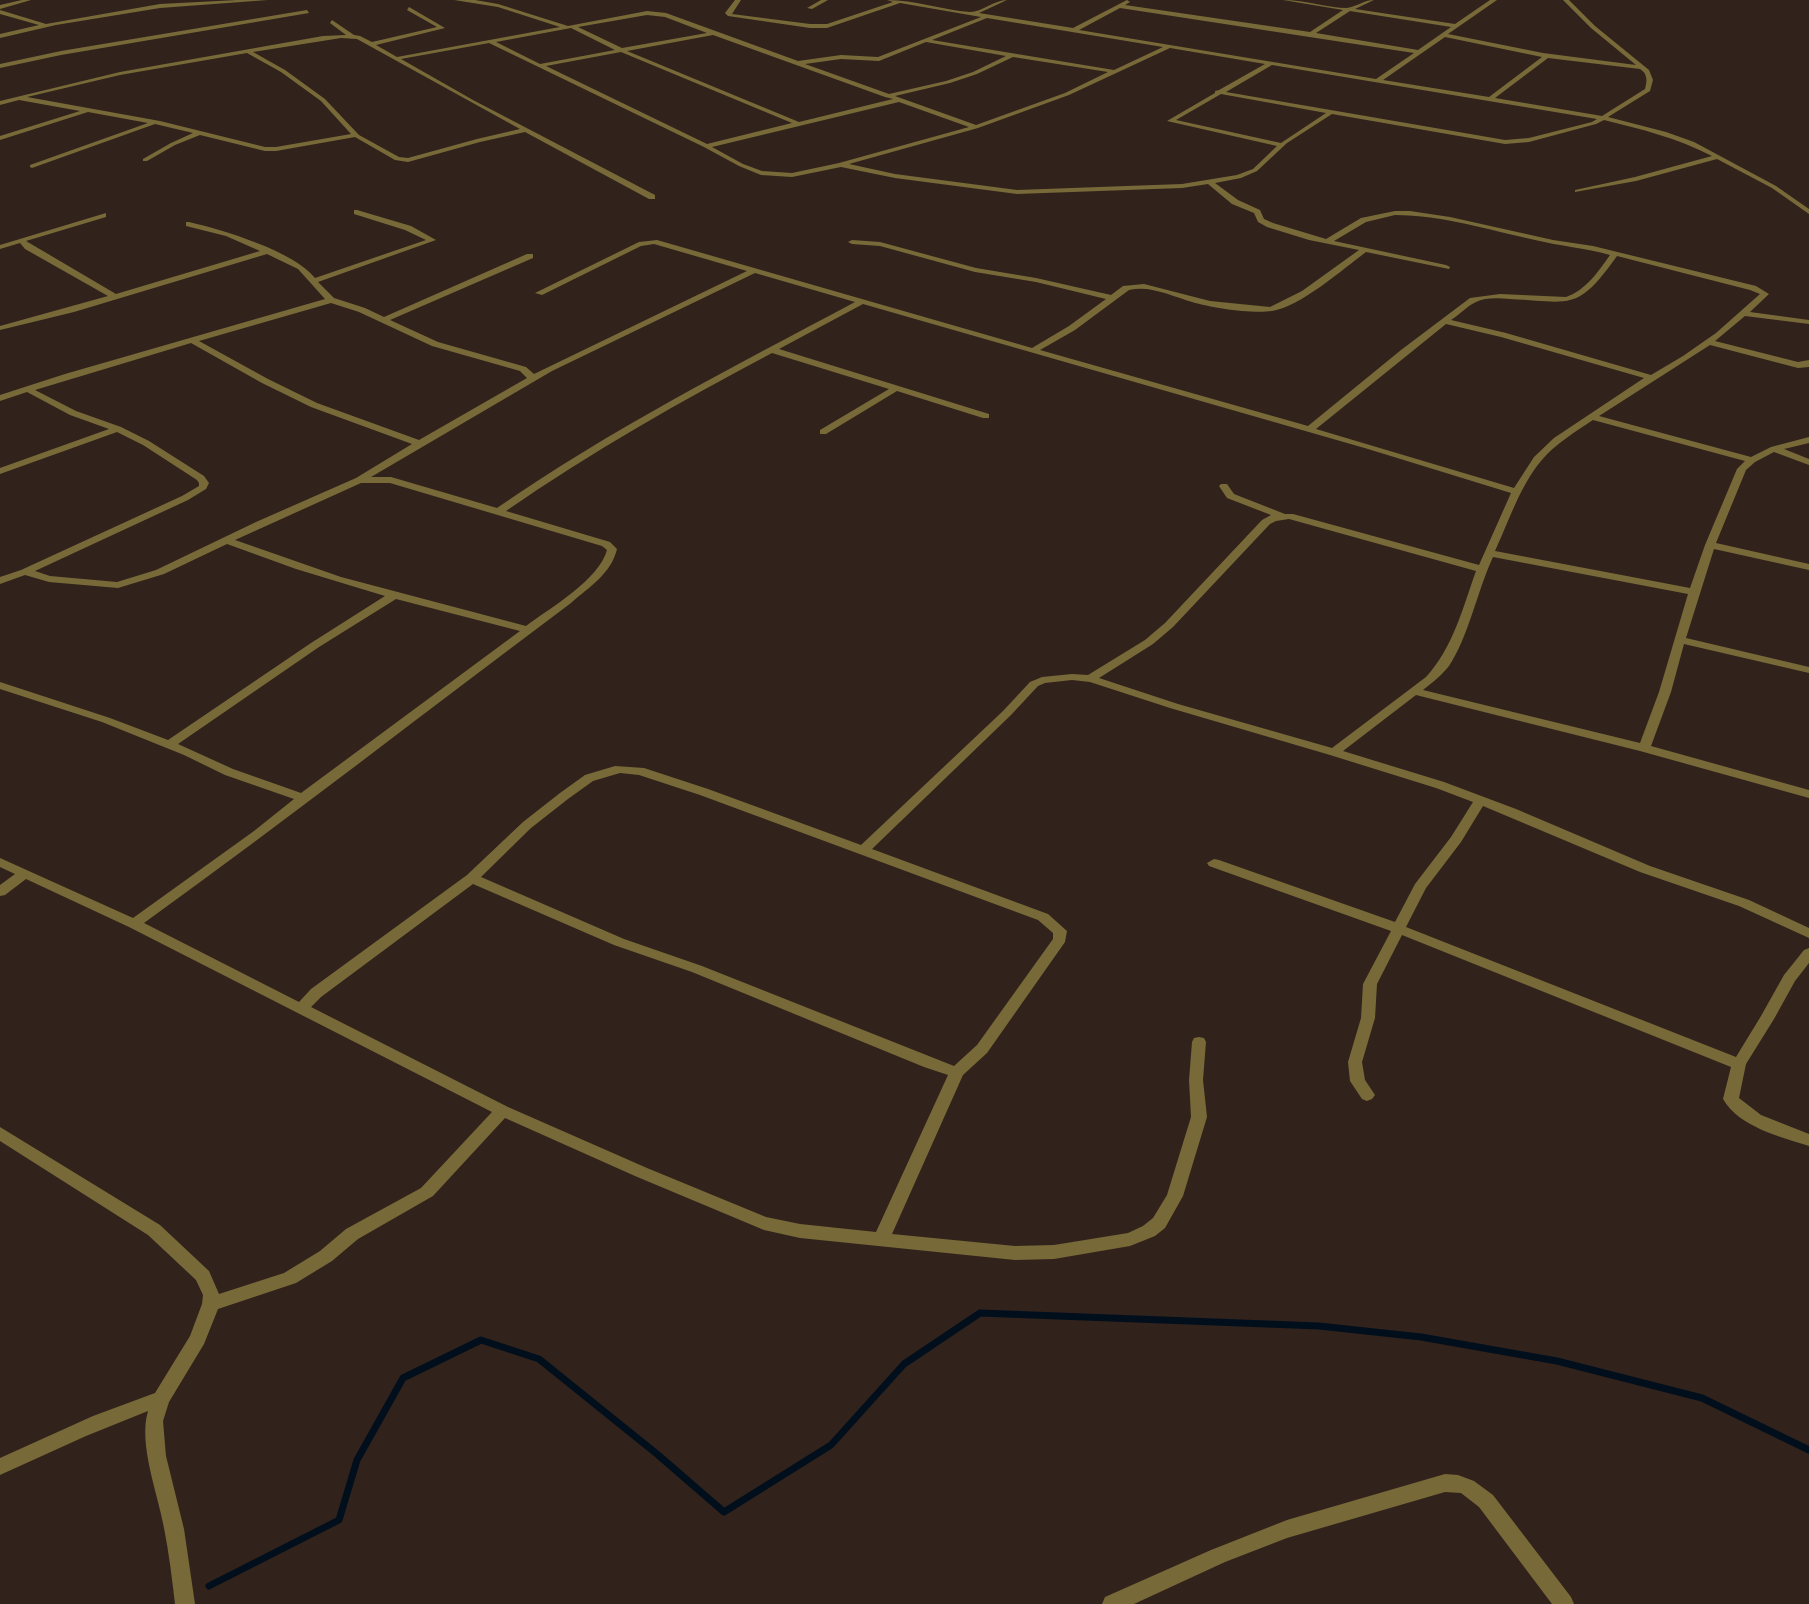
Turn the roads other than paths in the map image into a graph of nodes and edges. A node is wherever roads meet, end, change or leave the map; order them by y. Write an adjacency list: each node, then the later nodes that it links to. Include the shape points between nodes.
1 (28, 0): 18 (street)
2 (190, 0): 16 (street)
3 (264, 0): 16 (street)
4 (457, 0): 30 (street, via 504,7)
5 (738, 0): 15 (street, via 728,13 730,15 819,26 843,22)
6 (825, 0): 20 (street)
7 (890, 0): 15 (street)
8 (942, 0): 19 (street)
9 (1004, 0): 25 (street)
10 (1132, 0): 17 (street)
11 (1286, 0): 22 (street)
12 (1371, 0): 22 (street)
13 (1494, 0): 29 (street)
14 (1566, 0): 51 (street)
15 (899, 2): 19 (street)
16 (176, 4): 28 (street)
17 (1120, 6): 31 (street); 33 (street)
18 (0, 7)
19 (928, 7): 25 (street)
20 (810, 8)
21 (410, 9): 39 (street, via 442,28)
22 (1346, 10): 29 (street); 33 (street)
23 (0, 12): 28 (street)
24 (307, 12): 50 (street)
25 (974, 13): 26 (street)
26 (988, 16): 31 (street); 37 (street)
27 (332, 22): 36 (street)
28 (46, 26): 35 (street)
29 (1456, 26): 34 (street)
30 (570, 27): 32 (street, via 633,14 656,14); 38 (street); 42 (street)
31 (1072, 31): 40 (street)
32 (713, 33): 42 (street); 48 (street)
33 (1311, 34): 43 (street)
34 (1445, 35): 43 (street); 45 (street)
35 (0, 36)
36 (352, 36): 39 (street); 41 (street)
37 (928, 41): 44 (street); 48 (street, via 879,59 841,58)
38 (491, 42): 46 (street); 49 (street)
39 (372, 44): 46 (street)
40 (1169, 46): 47 (street); 52 (street)
41 (248, 51): 57 (street, via 120,74); 69 (street, via 323,100)
42 (623, 51): 49 (street); 65 (street)
43 (1420, 52): 53 (street)
44 (1012, 55): 52 (street); 56 (street, via 948,82)
45 (1548, 55): 51 (street); 58 (street)
46 (398, 58): 67 (street)
47 (1271, 63): 53 (street); 54 (street)
48 (797, 64): 56 (street)
49 (542, 65): 72 (street)
50 (0, 66)
51 (1642, 67): 63 (street, via 1648,71 1648,90)
52 (1116, 72): 66 (street, via 1067,94)
53 (1378, 80): 58 (street)
54 (1217, 92): 62 (street); 71 (street, via 1170,121)
55 (0, 95): 57 (street)
56 (887, 96): 59 (street)
57 (17, 98): 60 (street); 61 (street)
58 (1491, 98): 63 (street)
59 (898, 100): 65 (street); 66 (street)
60 (0, 103)
61 (91, 110): 64 (street); 70 (street)
62 (1331, 112): 63 (street, via 1511,142); 71 (street)
63 (1604, 118): 73 (street, via 1682,138)
64 (155, 122): 68 (street); 76 (street)
65 (799, 124): 72 (street)
66 (976, 127): 75 (street)
67 (526, 130): 69 (street, via 402,160); 79 (street)
68 (200, 133): 69 (street, via 270,149); 74 (street)
69 (356, 134)
70 (0, 138)
71 (1282, 144): 77 (street, via 1254,170)
72 (706, 146): 75 (street, via 741,165 770,174 792,175)
73 (1717, 157): 78 (street); 81 (street, via 1774,187)
74 (145, 160)
75 (840, 165): 77 (street, via 895,176 1017,192)
76 (32, 166)
77 (1211, 183): 85 (street, via 1235,202 1258,212 1264,223)
78 (1577, 191)
79 (652, 197)
80 (357, 212): 94 (street, via 401,225 432,240)
81 (1809, 212)
82 (103, 215): 84 (street)
83 (188, 224): 89 (street, via 229,234)
84 (22, 241): 87 (street); 96 (street)
85 (1328, 241): 88 (street); 90 (street, via 1364,220 1410,213)
86 (852, 242): 97 (street, via 880,244 976,270)
87 (0, 247)
88 (1364, 250): 92 (street); 97 (street, via 1277,308 1201,302 1139,286 1126,288)
89 (266, 252): 94 (street, via 301,267); 96 (street)
90 (1615, 254): 100 (street, via 1765,292); 102 (street, via 1587,288 1575,296 1554,299 1505,294 1482,297)
91 (530, 256): 101 (street)
92 (1446, 268)
93 (754, 271): 95 (street, via 648,242); 99 (street); 112 (street)
94 (315, 281): 98 (street)
95 (540, 293)
96 (115, 297): 105 (street)
97 (1112, 298): 109 (street, via 1072,328)
98 (331, 300): 101 (street); 106 (street)
99 (863, 301): 108 (street); 109 (street)
100 (1742, 313): 103 (street); 107 (street)
101 (384, 320): 111 (street, via 435,344)
102 (1444, 321): 114 (street); 121 (street)
103 (1809, 322): 104 (street)
104 (1809, 327)
105 (0, 328)
106 (191, 340): 116 (street); 124 (street, via 314,405)
107 (1708, 342): 110 (street, via 1798,365); 114 (street)
108 (772, 350): 115 (street); 134 (street, via 590,449)
109 (1034, 350): 121 (street)
110 (1809, 363)
111 (522, 369): 112 (street); 113 (street)
112 (549, 369): 113 (street)
113 (533, 378): 124 (street)
114 (1652, 378): 119 (street)
115 (896, 388): 118 (street); 122 (street)
116 (26, 390): 117 (street); 120 (street)
117 (0, 398)
118 (986, 416)
119 (1592, 417): 126 (street); 133 (street, via 1541,455)
120 (118, 430): 129 (street); 141 (street, via 146,443 201,478 203,487)
121 (1309, 430): 133 (street)
122 (823, 432)
123 (1809, 440): 125 (street)
124 (420, 444): 128 (street)
125 (1774, 449): 126 (street); 127 (street)
126 (1752, 460): 137 (street, via 1742,470)
127 (1809, 462)
128 (378, 468): 130 (street); 131 (street)
129 (0, 470)
130 (358, 480): 131 (street); 136 (street)
131 (391, 480): 134 (street)
132 (1224, 486): 135 (street, via 1230,496)
133 (1516, 492): 138 (street)
134 (498, 512): 145 (street, via 606,544 612,549 606,566)
135 (1282, 516): 140 (street, via 1311,521); 148 (street, via 1266,522 1169,625 1149,642)
136 (226, 540): 141 (street, via 160,572 118,585 50,579); 144 (street, via 270,558)
137 (1710, 546): 139 (street); 143 (street)
138 (1490, 552): 140 (street); 143 (street)
139 (1809, 567)
140 (1482, 569): 150 (street, via 1444,664)
141 (25, 572): 142 (street)
142 (0, 581)
143 (1694, 592): 146 (street)
144 (394, 595): 145 (street); 151 (street)
145 (528, 630): 155 (street)
146 (1682, 640): 147 (street); 152 (street)
147 (1809, 670)
148 (1091, 679): 153 (street); 157 (street, via 1053,678 1034,684)
149 (0, 685): 151 (street)
150 (1414, 691): 152 (street); 153 (street)
151 (169, 745): 155 (street, via 230,772)
152 (1644, 748): 154 (street)
153 (1334, 752): 156 (street)
154 (1809, 794)
155 (303, 798): 163 (street)
156 (1480, 800): 164 (street, via 1420,887); 165 (street, via 1645,868 1744,903)
157 (864, 850): 161 (street, via 704,792 640,771 619,769 589,778 564,796); 170 (street, via 1043,917 1060,931 1060,939 999,1026)
158 (0, 862): 160 (street)
159 (1214, 863): 164 (street)
160 (24, 874): 162 (street); 163 (street)
161 (472, 878): 167 (street, via 316,993); 170 (street, via 620,942 697,969)
162 (0, 892)
163 (134, 924): 167 (street)
164 (1397, 928): 169 (street); 171 (street, via 1370,984 1368,1018 1355,1062 1358,1081)
165 (1809, 933)
166 (1809, 953): 169 (street, via 1789,978)
167 (302, 1009): 172 (street)
168 (1199, 1042): 175 (street, via 1196,1080 1199,1117 1174,1196 1159,1223 1149,1231 1130,1239 1054,1252 1015,1252)
169 (1739, 1064): 174 (street, via 1731,1099 1737,1108)
170 (957, 1072): 175 (street)
171 (1367, 1095)
172 (503, 1111): 175 (street, via 764,1223); 176 (street, via 427,1192 413,1202 352,1234 326,1256 290,1278)
173 (0, 1133): 176 (street, via 154,1230 203,1276)
174 (1809, 1140)
175 (882, 1238)
176 (211, 1304): 177 (street, via 198,1339)
177 (161, 1399): 178 (street, via 90,1425); 179 (street, via 154,1421 157,1456 174,1529)
178 (0, 1467)
179 (185, 1604)
180 (1112, 1604): 181 (street, via 1287,1529 1445,1483 1459,1483 1486,1500)
181 (1564, 1604)

